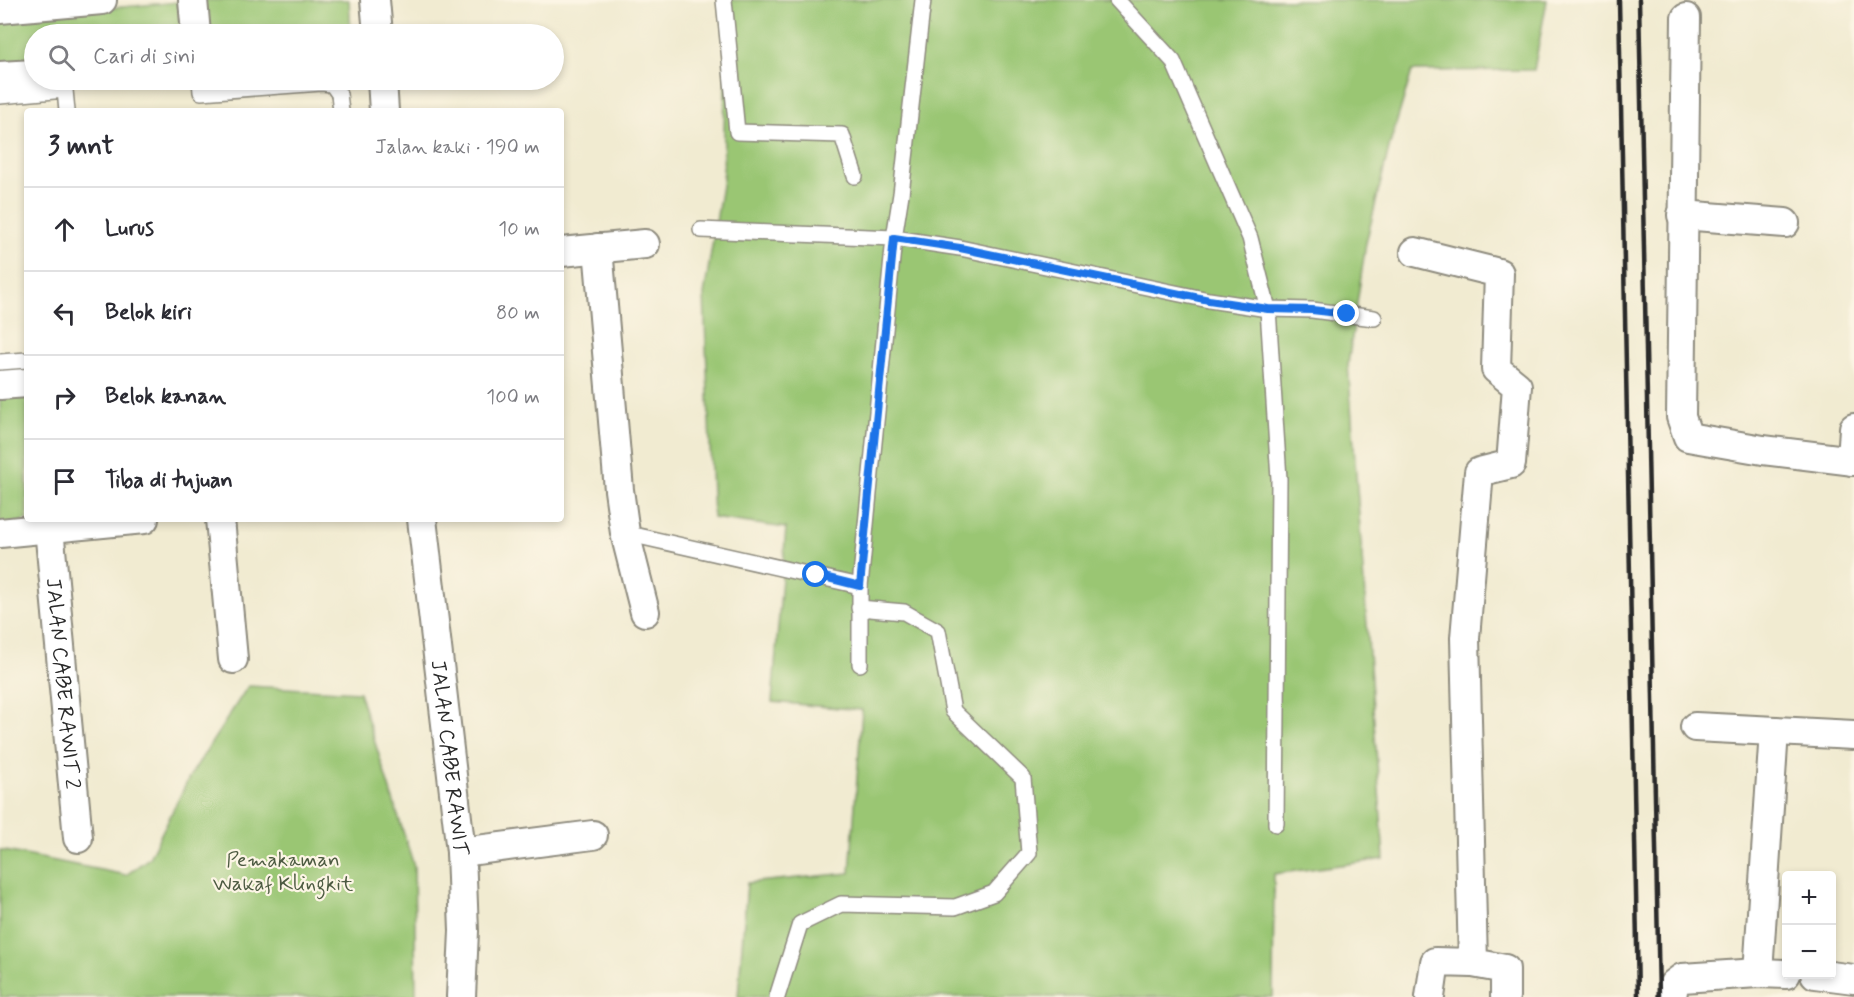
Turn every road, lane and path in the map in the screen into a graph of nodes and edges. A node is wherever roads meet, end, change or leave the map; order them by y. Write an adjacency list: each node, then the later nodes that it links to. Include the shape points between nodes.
1 (102, 0): 7 (street)
2 (193, 0): 9 (street)
3 (375, 0): 10 (street)
4 (724, 0): 23 (lane, via 737,132 842,135)
5 (923, 0): 27 (lane)
6 (1117, 0): 32 (lane, via 1173,61 1250,238)
7 (0, 9)
8 (1686, 18): 24 (street)
9 (195, 24)
10 (377, 24)
11 (24, 75): 12 (street)
12 (0, 76)
13 (65, 90): 20 (lane)
14 (65, 90): 19 (lane)
15 (201, 90): 16 (lane)
16 (228, 90)
17 (336, 90): 21 (lane)
18 (383, 90): 22 (street)
19 (0, 96)
20 (67, 108)
21 (341, 108)
22 (384, 108)
23 (855, 176)
24 (1682, 215): 25 (street); 39 (street, via 1681,417 1688,437)
25 (1785, 223)
26 (701, 230): 27 (lane)
27 (894, 238): 32 (lane); 46 (lane)
28 (645, 244): 29 (street)
29 (598, 249): 30 (street); 45 (street)
30 (564, 252)
31 (1415, 252): 58 (street, via 1499,273 1496,369 1517,386 1511,464 1479,472 1472,539 1465,638)
32 (1268, 309): 33 (lane); 54 (lane, via 1279,479)
33 (1374, 318)
34 (24, 360): 35 (lane)
35 (0, 362)
36 (24, 383): 37 (street)
37 (0, 385)
38 (1854, 428): 39 (street)
39 (1853, 461)
40 (112, 522): 43 (street)
41 (220, 522): 49 (street)
42 (422, 522): 57 (street, JALAN CABE RAWIT)
43 (49, 528): 44 (street); 56 (street, JALAN CABE RAWIT 2)
44 (0, 533)
45 (625, 533): 46 (lane); 48 (street)
46 (860, 586): 47 (lane)
47 (859, 608): 50 (lane); 64 (lane, via 904,612 938,631 953,711 1023,778 1029,853 994,893 955,907 841,904 800,924)
48 (645, 612)
49 (233, 659)
50 (860, 664)
51 (1695, 727): 52 (street)
52 (1774, 731): 53 (street); 59 (street)
53 (1854, 735)
54 (1276, 824)
55 (592, 835): 57 (street)
56 (78, 838)
57 (461, 852): 63 (street, JALAN CABE RAWIT)
58 (1473, 963): 65 (street, via 1435,962); 66 (street, via 1505,969)
59 (1758, 973): 60 (street); 67 (street, via 1682,978 1674,984)
60 (1782, 974)
61 (1836, 977): 62 (street)
62 (1854, 979)
63 (461, 997)
64 (777, 997)
65 (1430, 997)
66 (1505, 997)
67 (1672, 997)

